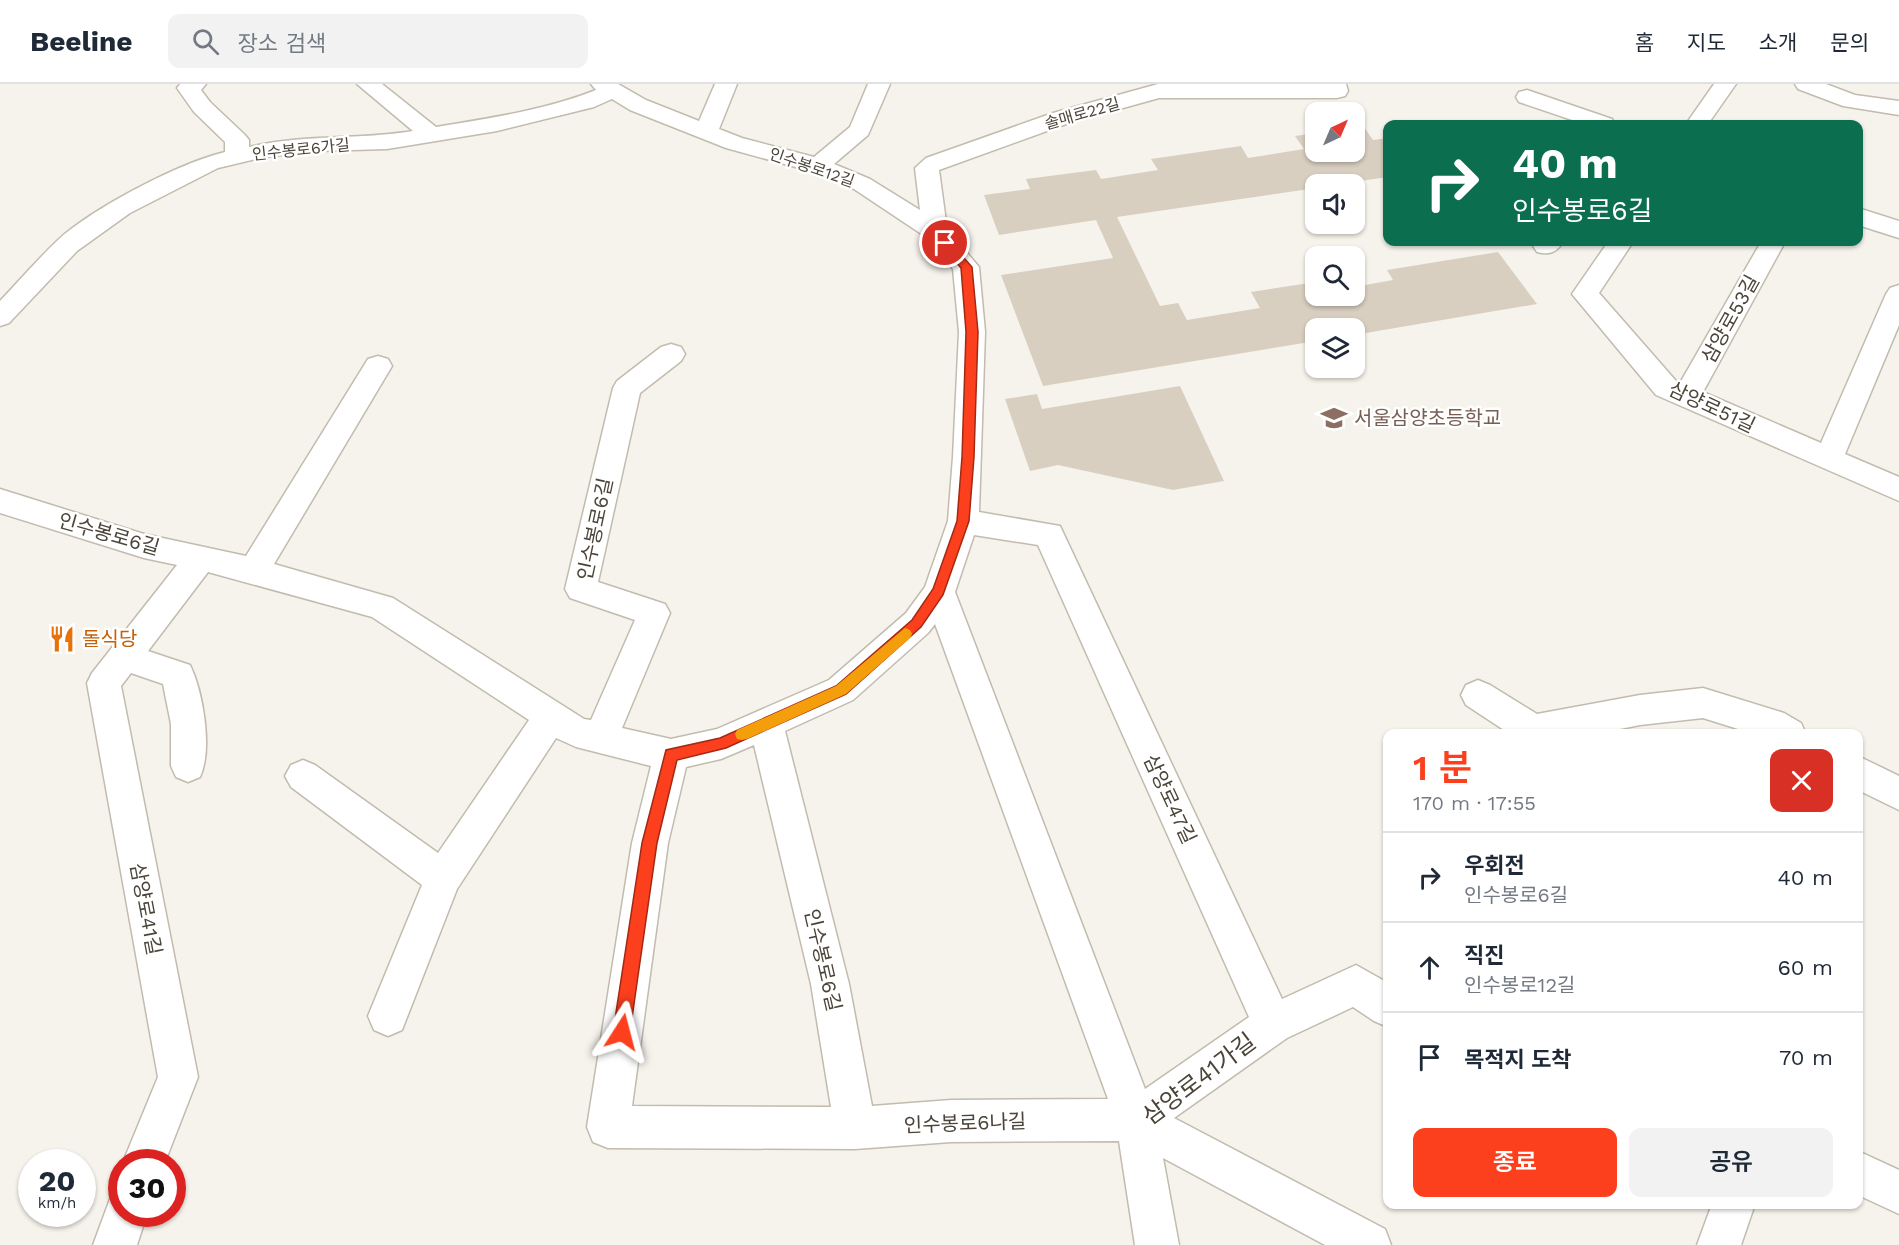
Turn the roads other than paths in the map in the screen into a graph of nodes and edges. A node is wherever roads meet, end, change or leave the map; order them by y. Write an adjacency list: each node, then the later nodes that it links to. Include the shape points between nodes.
1 (195, 84): 16 (street, via 188,88 237,140)
2 (368, 84): 15 (street)
3 (726, 84): 14 (street)
4 (879, 84): 17 (street, via 861,130)
5 (1335, 84): 20 (street, 솔매로22길, via 1336,91 1158,91 1061,118 934,163 927,168)
6 (1725, 84): 13 (street)
7 (1806, 84): 10 (street)
8 (608, 88): 14 (street, 인수봉로12길, via 638,105); 15 (street, 인수봉로6가길, via 586,102 497,124)
9 (1527, 97): 12 (street)
10 (1853, 101): 11 (street)
11 (1896, 110)
12 (1593, 120)
13 (1700, 120)
14 (706, 132): 17 (street, 인수봉로12길)
15 (432, 134): 16 (street, 인수봉로6가길)
16 (237, 156): 24 (street, 인수봉로6가길, via 210,163 121,208 68,245)
17 (818, 166): 20 (street, 인수봉로12길, via 862,184)
18 (1863, 218): 19 (street)
19 (1899, 230)
20 (935, 231): 31 (street, 인수봉로12길, via 966,267 972,332)
21 (1617, 246): 27 (street, 삼양로51길, via 1585,294 1666,388)
22 (1771, 246): 27 (street, 삼양로53길)
23 (1899, 294): 28 (street)
24 (0, 317)
25 (671, 354): 42 (street, 인수봉로6길, via 627,388 581,589 654,613)
26 (378, 366): 33 (street)
27 (1686, 398): 28 (street, 삼양로51길)
28 (1828, 460): 29 (street, 삼양로51길)
29 (1899, 490)
30 (0, 501): 32 (street, 인수봉로6길, via 144,546)
31 (963, 521): 34 (street, 인수봉로6길); 51 (street, 삼양로47길, via 1050,535)
32 (201, 558): 33 (street, 인수봉로6길); 35 (street, 삼양로41길)
33 (253, 571): 37 (street, 인수봉로6길, via 382,607)
34 (939, 592): 38 (street, 인수봉로6길, via 917,624 841,690); 52 (street)
35 (124, 657): 44 (street, via 178,675 188,724); 54 (street, 삼양로41길, via 104,683 177,1077)
36 (1478, 695): 39 (street)
37 (551, 716): 42 (street, 인수봉로6길, via 576,732); 48 (street)
38 (766, 723): 43 (street, 인수봉로6길, via 721,744); 53 (street, 인수봉로6길, via 830,984)
39 (1531, 729)
40 (1538, 729): 41 (street, via 1703,703)
41 (1780, 729)
42 (601, 738): 43 (street, 인수봉로6길)
43 (671, 755): 53 (street, 인수봉로6나길, via 650,843 608,1127)
44 (188, 766)
45 (1863, 775): 47 (street)
46 (303, 776): 48 (street)
47 (1899, 794)
48 (443, 878): 50 (street)
49 (1383, 1004): 51 (street, via 1356,985)
50 (388, 1016)
51 (1273, 1024): 52 (street, 삼양로41가길)
52 (1136, 1120): 53 (street, 인수봉로6나길, via 951,1121); 60 (street, 삼양로41가길); 61 (street)
53 (855, 1128)
54 (149, 1149)
55 (1863, 1175): 56 (street)
56 (1899, 1194)
57 (1732, 1209): 62 (street)
58 (121, 1227): 59 (street)
59 (115, 1245)
60 (1157, 1245)
61 (1369, 1245)
62 (1719, 1245)

